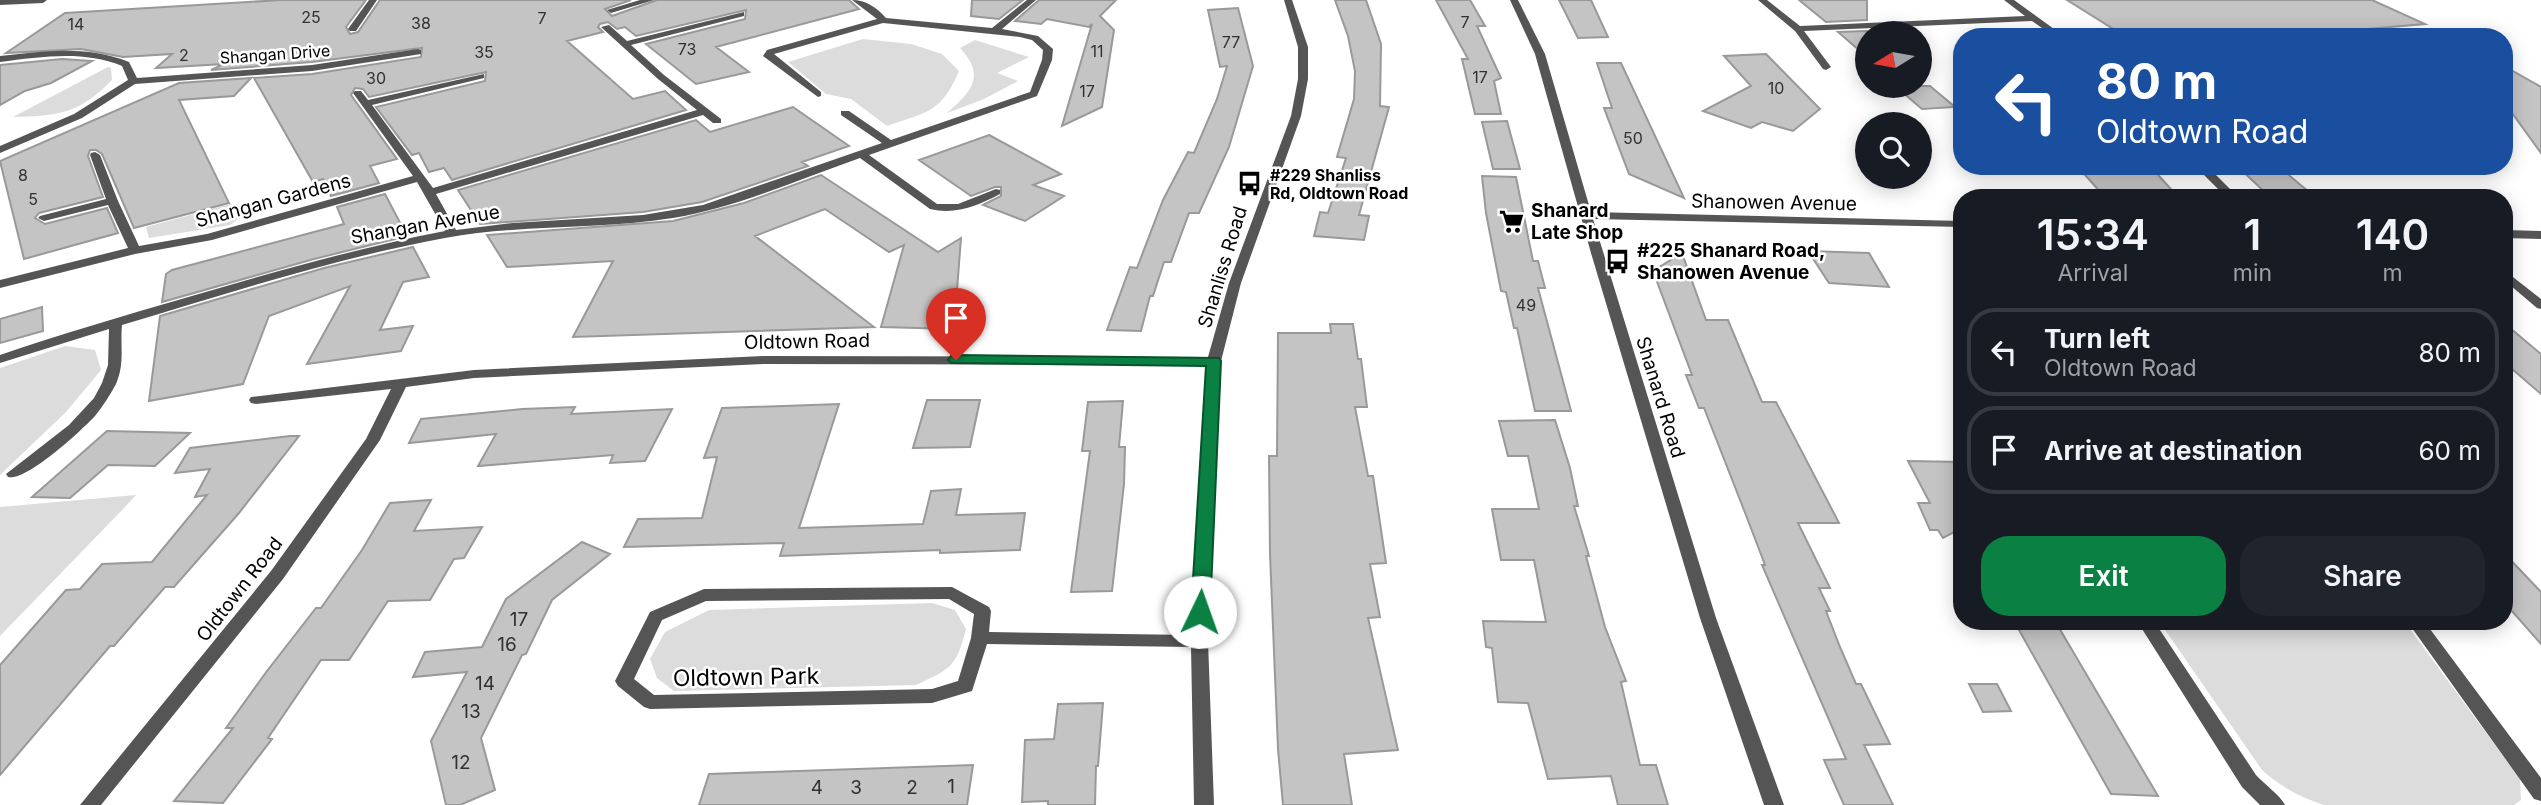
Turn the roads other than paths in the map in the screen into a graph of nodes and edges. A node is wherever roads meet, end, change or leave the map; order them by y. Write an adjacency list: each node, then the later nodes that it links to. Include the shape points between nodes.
1 (43, 0): 10 (street)
2 (373, 0): 17 (street)
3 (650, 0): 11 (street)
4 (856, 0): 14 (street)
5 (1032, 0): 19 (street)
6 (1288, 0): 54 (street, Shanliss Road, via 1303,47 1296,116 1239,270)
7 (1514, 0): 42 (street, Shanard Road, via 1540,54)
8 (1762, 0): 18 (street)
9 (2008, 0): 13 (street)
10 (0, 2)
11 (611, 9)
12 (741, 14): 20 (street)
13 (2035, 18): 16 (street); 18 (street)
14 (883, 20): 19 (street); 27 (street, via 820,34 768,53)
15 (606, 27): 20 (street)
16 (2048, 28)
17 (353, 29)
18 (1798, 29): 23 (street)
19 (994, 31): 32 (street, Shangan Avenue, via 1035,37 1048,50 1034,94)
20 (625, 44): 29 (street)
21 (418, 52): 25 (street, Shangan Drive, via 332,66)
22 (0, 59): 25 (street, via 70,54 116,59 125,64)
23 (1826, 68)
24 (481, 76): 28 (street)
25 (133, 81): 33 (street, via 78,116)
26 (358, 93): 28 (street)
27 (818, 94)
28 (368, 103): 37 (street)
29 (705, 111): 31 (street); 39 (street)
30 (845, 113): 32 (street)
31 (717, 121)
32 (890, 144): 34 (street, Shangan Avenue)
33 (0, 150)
34 (860, 154): 40 (street, via 934,206 947,210); 45 (street, Shangan Avenue, via 773,187 667,218 520,225)
35 (94, 155): 41 (street)
36 (2210, 175): 38 (street)
37 (419, 178): 39 (street); 48 (street, Shangan Gardens, via 208,237)
38 (2224, 189)
39 (430, 192): 45 (street)
40 (996, 192)
41 (112, 201): 43 (street); 48 (street)
42 (1586, 215): 44 (street, Shanowen Avenue); 65 (street, Shanard Road, via 1708,618)
43 (44, 218)
44 (1953, 224)
45 (452, 234): 52 (street, Shangan Avenue, via 316,263)
46 (2513, 234): 47 (street)
47 (2541, 235)
48 (135, 250): 50 (street, Shangan Gardens)
49 (2513, 282): 51 (street)
50 (0, 284)
51 (2541, 305)
52 (116, 322): 53 (street, Shangan Avenue); 57 (street, via 116,363 108,387 85,417)
53 (0, 359)
54 (1214, 361): 55 (street, Oldtown Road, via 763,360 474,374); 61 (street, Shanliss Road)
55 (401, 384): 56 (street, Oldtown Road); 63 (street, Oldtown Road, via 373,440 276,575)
56 (256, 400)
57 (13, 474)
58 (2151, 630): 66 (street, via 2249,781)
59 (2422, 630): 62 (street)
60 (980, 638): 60 (street, Oldtown Park, via 983,611 952,593 705,595 656,616 624,681 650,702 932,696 966,686); 61 (street)
61 (1199, 640): 64 (street, Shanliss Road)
62 (2541, 793)
63 (90, 805)
64 (1204, 805)
65 (1774, 805)
66 (2275, 805)

